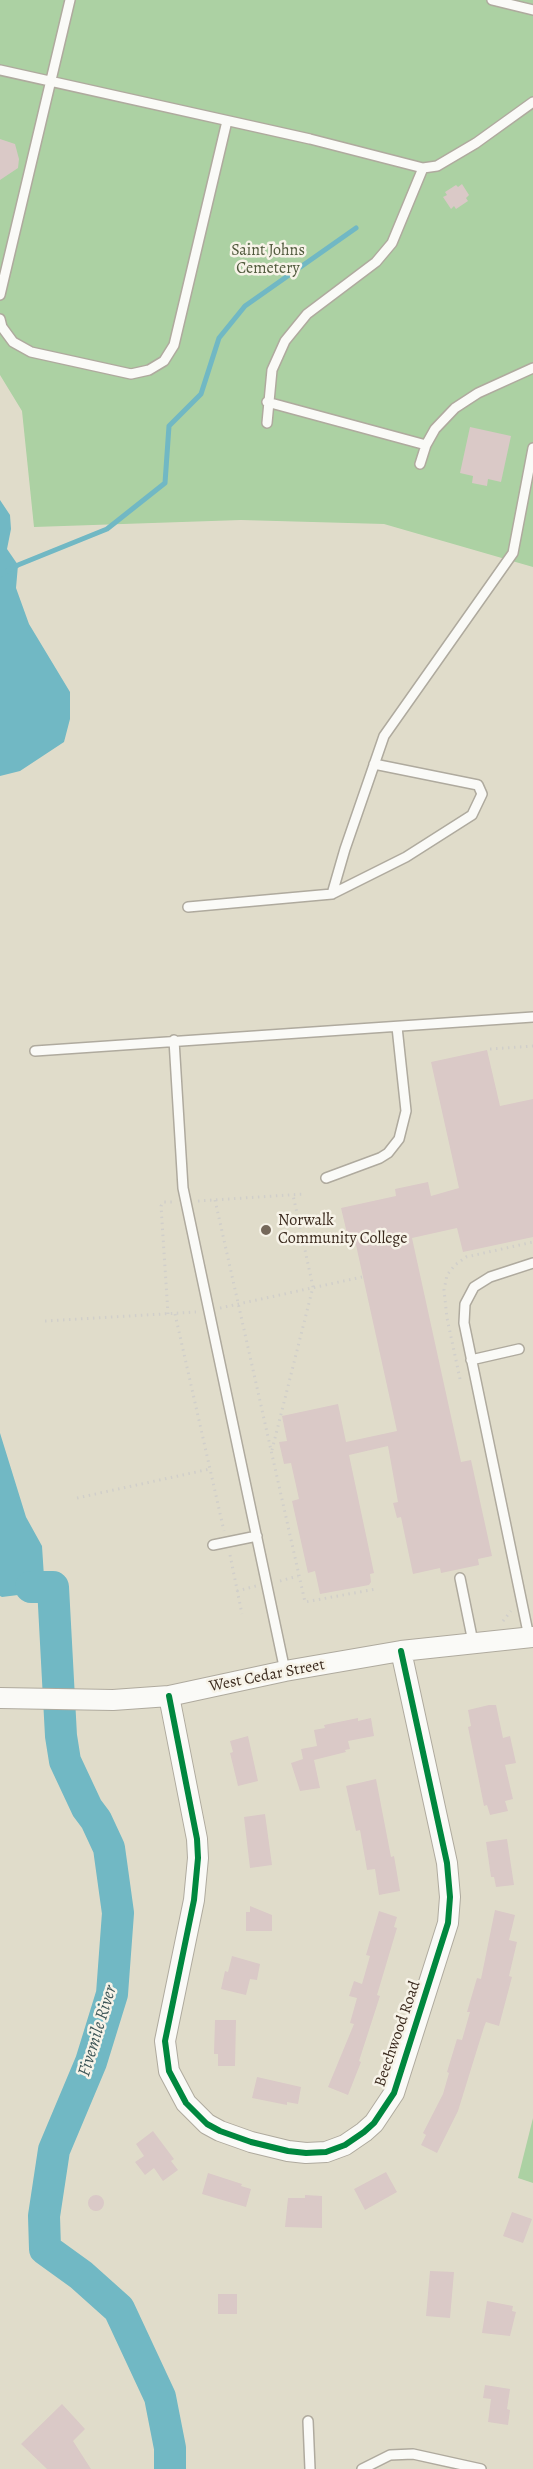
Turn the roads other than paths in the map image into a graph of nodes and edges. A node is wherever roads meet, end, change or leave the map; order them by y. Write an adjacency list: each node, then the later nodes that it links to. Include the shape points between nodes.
1 (70, 0): 5 (lane)
2 (492, 0): 3 (lane)
3 (533, 10)
4 (0, 70): 5 (lane)
5 (51, 82): 7 (lane); 9 (lane)
6 (533, 102): 8 (lane, via 476,143 437,166)
7 (226, 121): 8 (lane); 10 (lane, via 174,345 164,361 131,374 31,352 13,342)
8 (423, 168): 12 (lane, via 392,243 376,261 307,314 285,341 272,370)
9 (0, 295)
10 (0, 320)
11 (533, 368): 14 (lane, via 465,401 446,416)
12 (267, 402): 13 (lane); 14 (lane)
13 (267, 423)
14 (426, 445): 16 (lane)
15 (533, 448): 17 (lane, via 513,553 384,736)
16 (420, 464)
17 (374, 764): 18 (lane); 18 (lane, via 478,785 482,794 472,815 406,857)
18 (332, 894): 19 (lane)
19 (188, 907)
20 (533, 1017): 21 (lane)
21 (396, 1027): 22 (lane); 24 (lane, via 406,1102 399,1138 381,1158)
22 (174, 1040): 23 (lane); 28 (lane, via 183,1188)
23 (35, 1051)
24 (326, 1178)
25 (533, 1263): 27 (lane, via 490,1277 474,1287 465,1304 464,1323)
26 (519, 1349): 27 (lane)
27 (471, 1360): 31 (lane)
28 (257, 1536): 29 (lane); 34 (lane)
29 (213, 1545)
30 (460, 1578): 32 (lane)
31 (531, 1637): 32 (street, West Cedar Street)
32 (473, 1642): 33 (street, West Cedar Street)
33 (401, 1651): 34 (street, West Cedar Street); 35 (street, Beechwood Road, via 447,1863 448,1923 394,2093 364,2132 326,2152 288,2151 220,2131 186,2103 169,2071 165,2041 194,1900 198,1858)
34 (285, 1671): 35 (street, West Cedar Street)
35 (169, 1696): 36 (street, West Cedar Street, via 69,1701)
36 (0, 1698)
37 (308, 2421): 38 (lane)
38 (310, 2469)
39 (362, 2469): 40 (lane, via 390,2455 413,2454)
40 (481, 2469)

